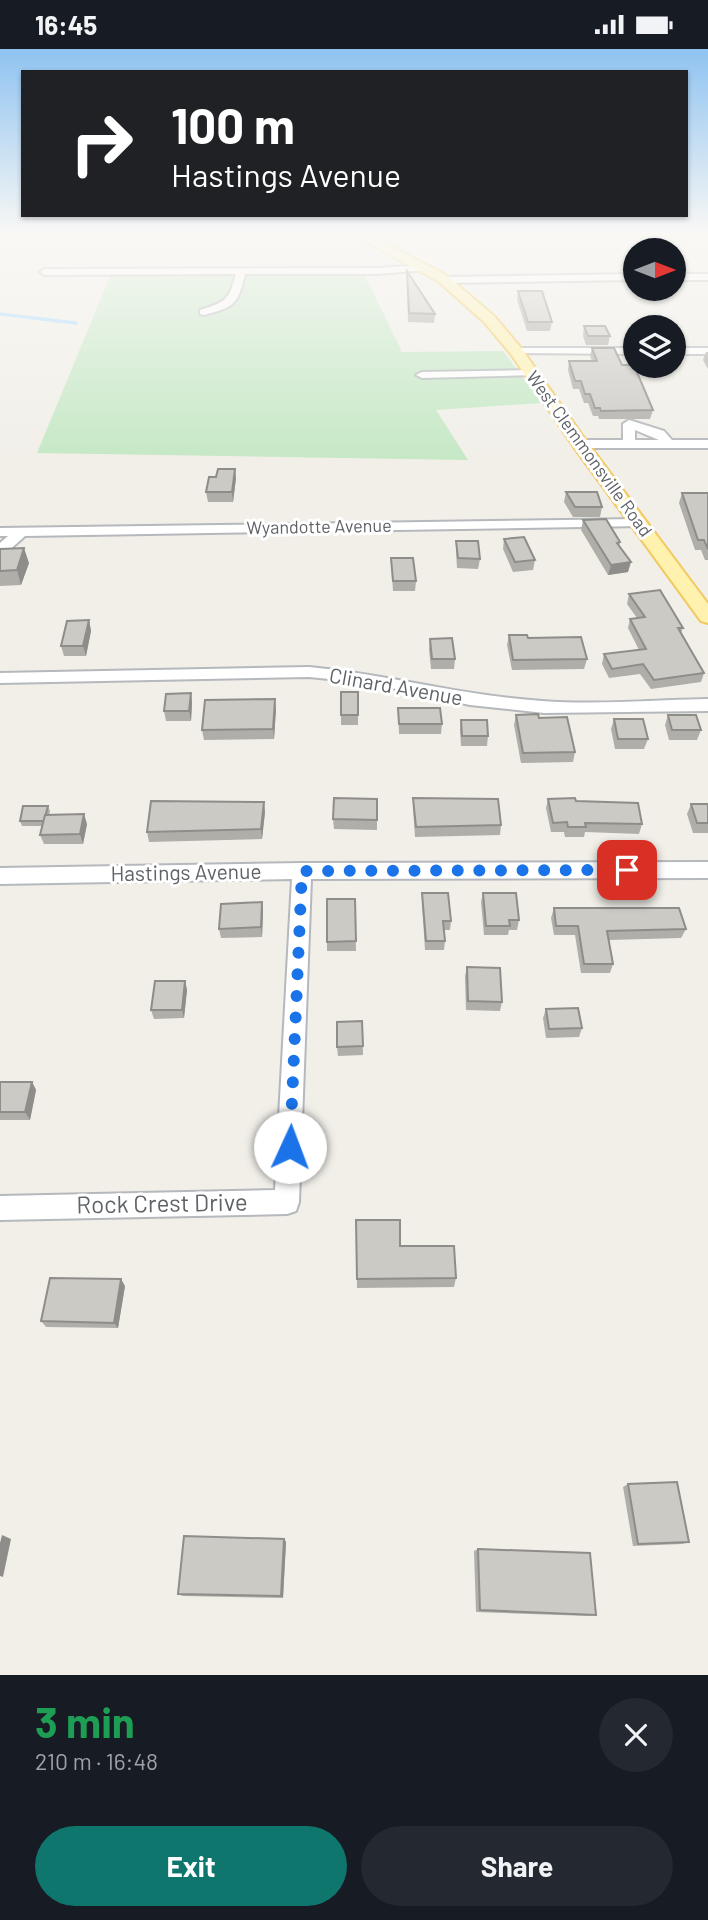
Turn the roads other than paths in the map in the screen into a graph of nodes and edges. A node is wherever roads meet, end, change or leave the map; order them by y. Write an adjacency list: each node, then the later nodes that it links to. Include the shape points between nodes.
1 (213, 309): 3 (street)
2 (479, 309): 4 (main road, West Clemmonsville Road)
3 (204, 312)
4 (516, 351): 5 (street); 8 (main road, West Clemmonsville Road)
5 (623, 351)
6 (686, 351): 7 (street)
7 (708, 351)
8 (531, 373): 9 (street); 10 (main road, West Clemmonsville Road)
9 (422, 375)
10 (580, 444): 11 (street); 14 (main road, West Clemmonsville Road)
11 (629, 444): 12 (street); 12 (street, via 629,424 660,434)
12 (669, 444): 13 (street)
13 (708, 444)
14 (638, 523): 16 (street, Wyandotte Avenue); 18 (main road, West Clemmonsville Road)
15 (0, 532): 16 (street, Wyandotte Avenue)
16 (21, 532): 17 (street)
17 (0, 551)
18 (708, 617)
19 (0, 678): 20 (street, Clinard Avenue, via 309,673 369,678 470,699 544,707)
20 (708, 705)
21 (708, 870): 22 (street, Hastings Avenue)
22 (302, 871): 23 (street, Hastings Avenue); 24 (street, Rock Crest Drive, via 287,1202)
23 (0, 876)
24 (0, 1208)

